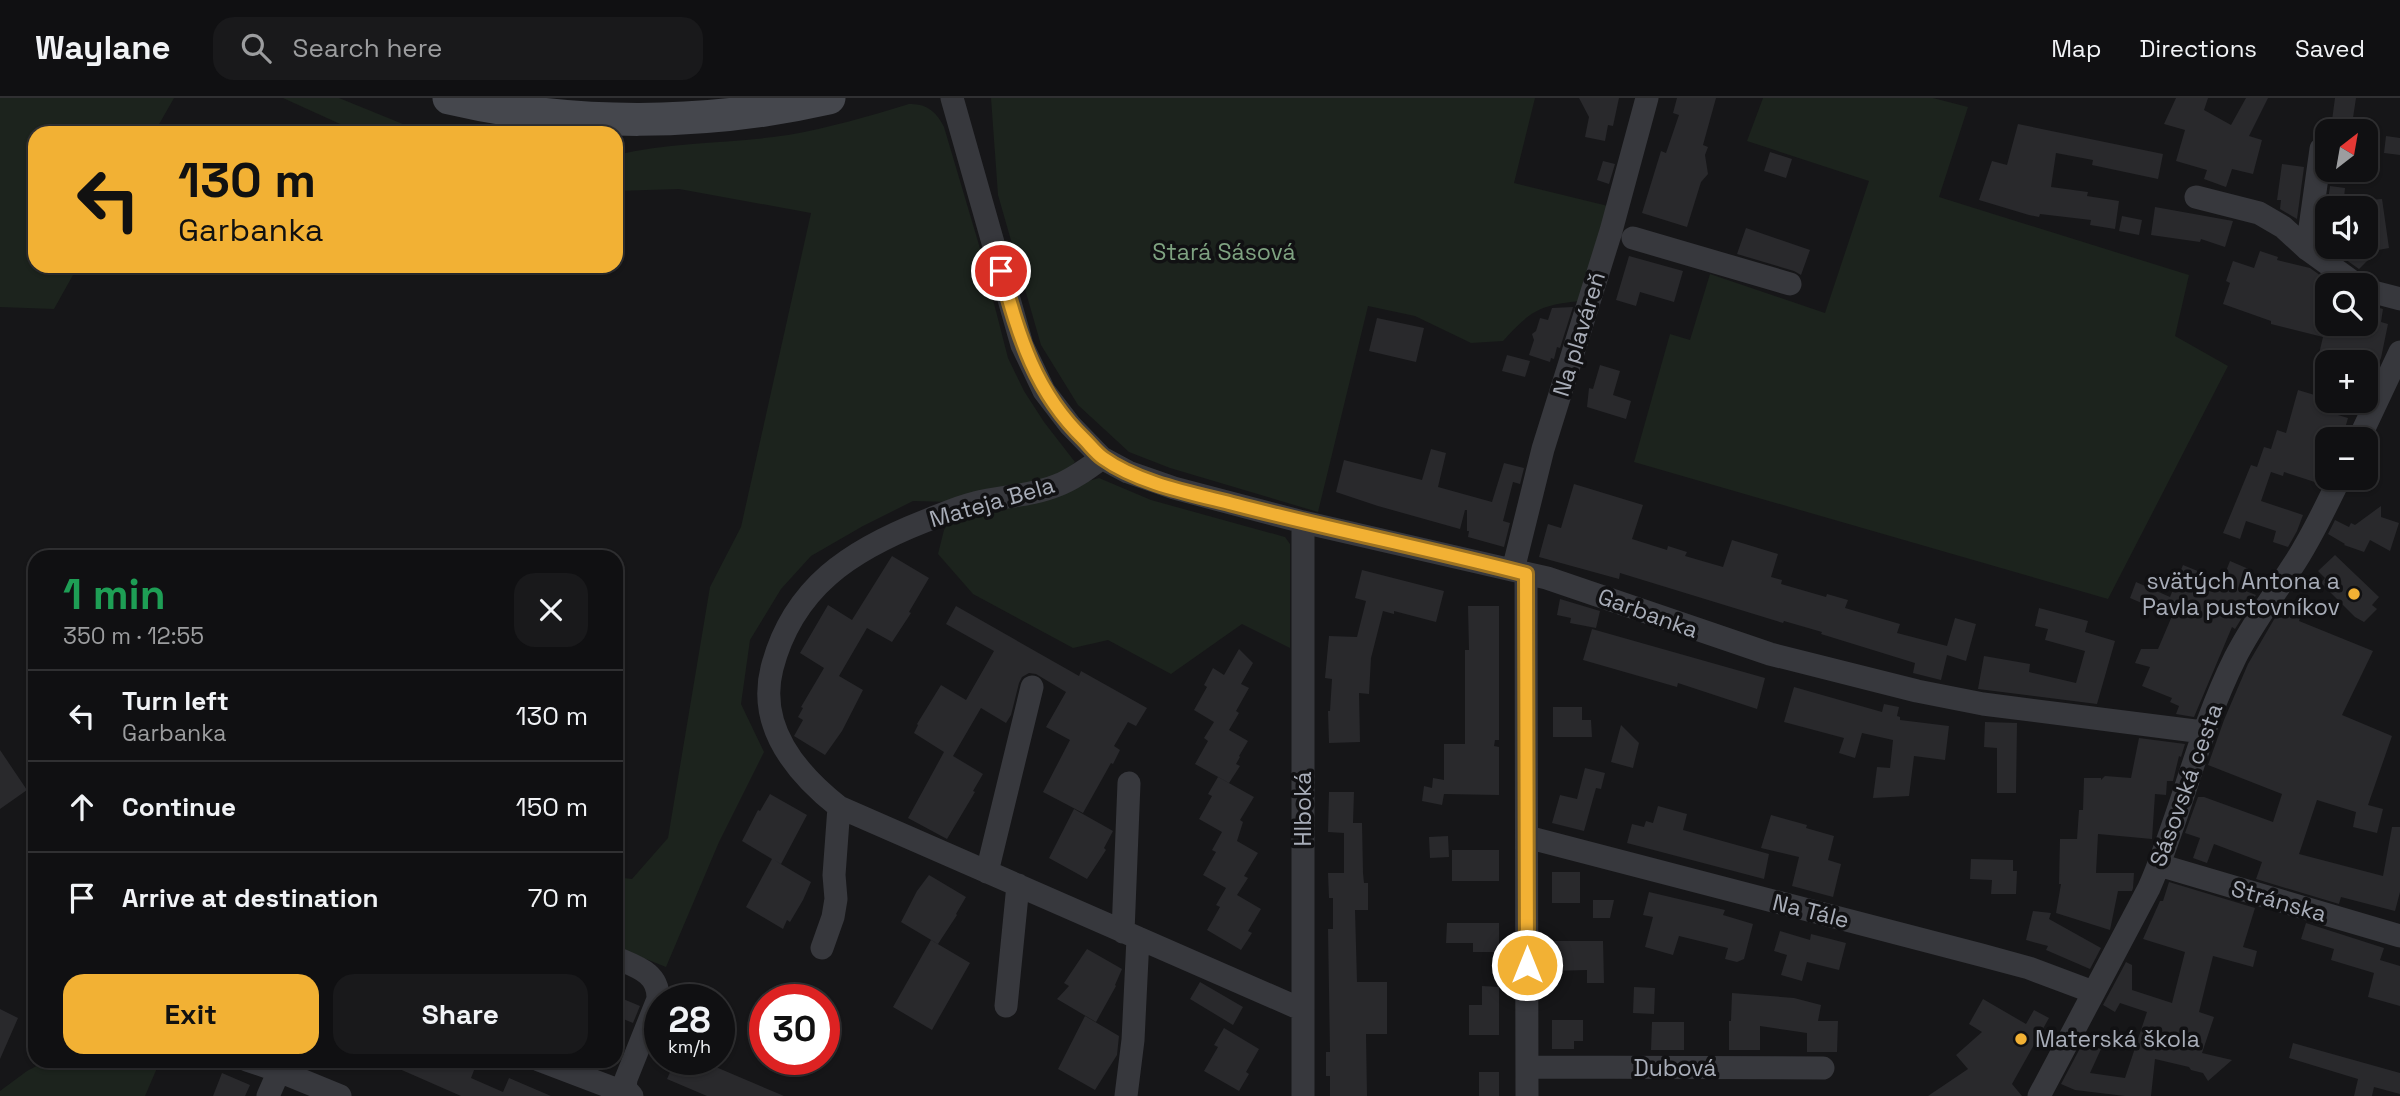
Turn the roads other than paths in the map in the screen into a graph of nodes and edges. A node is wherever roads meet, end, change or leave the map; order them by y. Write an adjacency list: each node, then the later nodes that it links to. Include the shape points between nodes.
1 (449, 98): 2 (street, via 531,112 647,119 749,113)
2 (830, 98)
3 (953, 98): 15 (street, Garbanka, via 1022,345 1044,391)
4 (1647, 98): 18 (street, Na plaváreň, via 1543,449)
5 (2316, 182): 8 (street)
6 (2196, 197): 8 (street, via 2259,213)
7 (1633, 238): 10 (street)
8 (2307, 249): 9 (street)
9 (2340, 273)
10 (1790, 284)
11 (2378, 293): 12 (street)
12 (2400, 299)
13 (2400, 352): 14 (street)
14 (2365, 427)
15 (1102, 457): 17 (street, Garbanka, via 1174,488); 22 (street, Mateja Bela, via 1057,486 973,503 884,539 829,573 807,596 777,648 769,701 776,733 792,762)
16 (2334, 490): 20 (street, Sásovská cesta, via 2294,565 2236,657)
17 (1303, 522): 18 (street, Garbanka); 33 (street, Hlboká)
18 (1519, 572): 20 (street, Garbanka, via 1770,654 1917,691 1994,706); 23 (street, Na plaváreň)
19 (1032, 687): 25 (street)
20 (2203, 732): 24 (street, Sásovská cesta)
21 (1129, 783): 27 (street)
22 (839, 807): 25 (street, Mateja Bela); 29 (street, via 836,898)
23 (1527, 837): 31 (street, Na Tále, via 1981,954); 34 (street, Na plaváreň)
24 (2159, 865): 28 (street, Stránska); 31 (street, Sásovská cesta)
25 (988, 872): 26 (street, Mateja Bela)
26 (1018, 885): 27 (street, Mateja Bela); 32 (street)
27 (1131, 935): 33 (street, Mateja Bela); 42 (street, via 1133,1041)
28 (2400, 936)
29 (822, 948)
30 (623, 961): 41 (street, via 645,970 659,989 626,1079)
31 (2093, 992): 45 (street, Sásovská cesta)
32 (1006, 1006)
33 (1303, 1010): 43 (street, Hlboká)
34 (1527, 1067): 37 (street, Dubová); 44 (street, Na plaváreň)
35 (270, 1068): 38 (street)
36 (559, 1068): 41 (street)
37 (1823, 1068)
38 (279, 1071): 39 (street); 40 (street)
39 (268, 1096)
40 (340, 1096)
41 (631, 1096)
42 (1126, 1096)
43 (1303, 1096)
44 (1527, 1096)
45 (2039, 1096)

